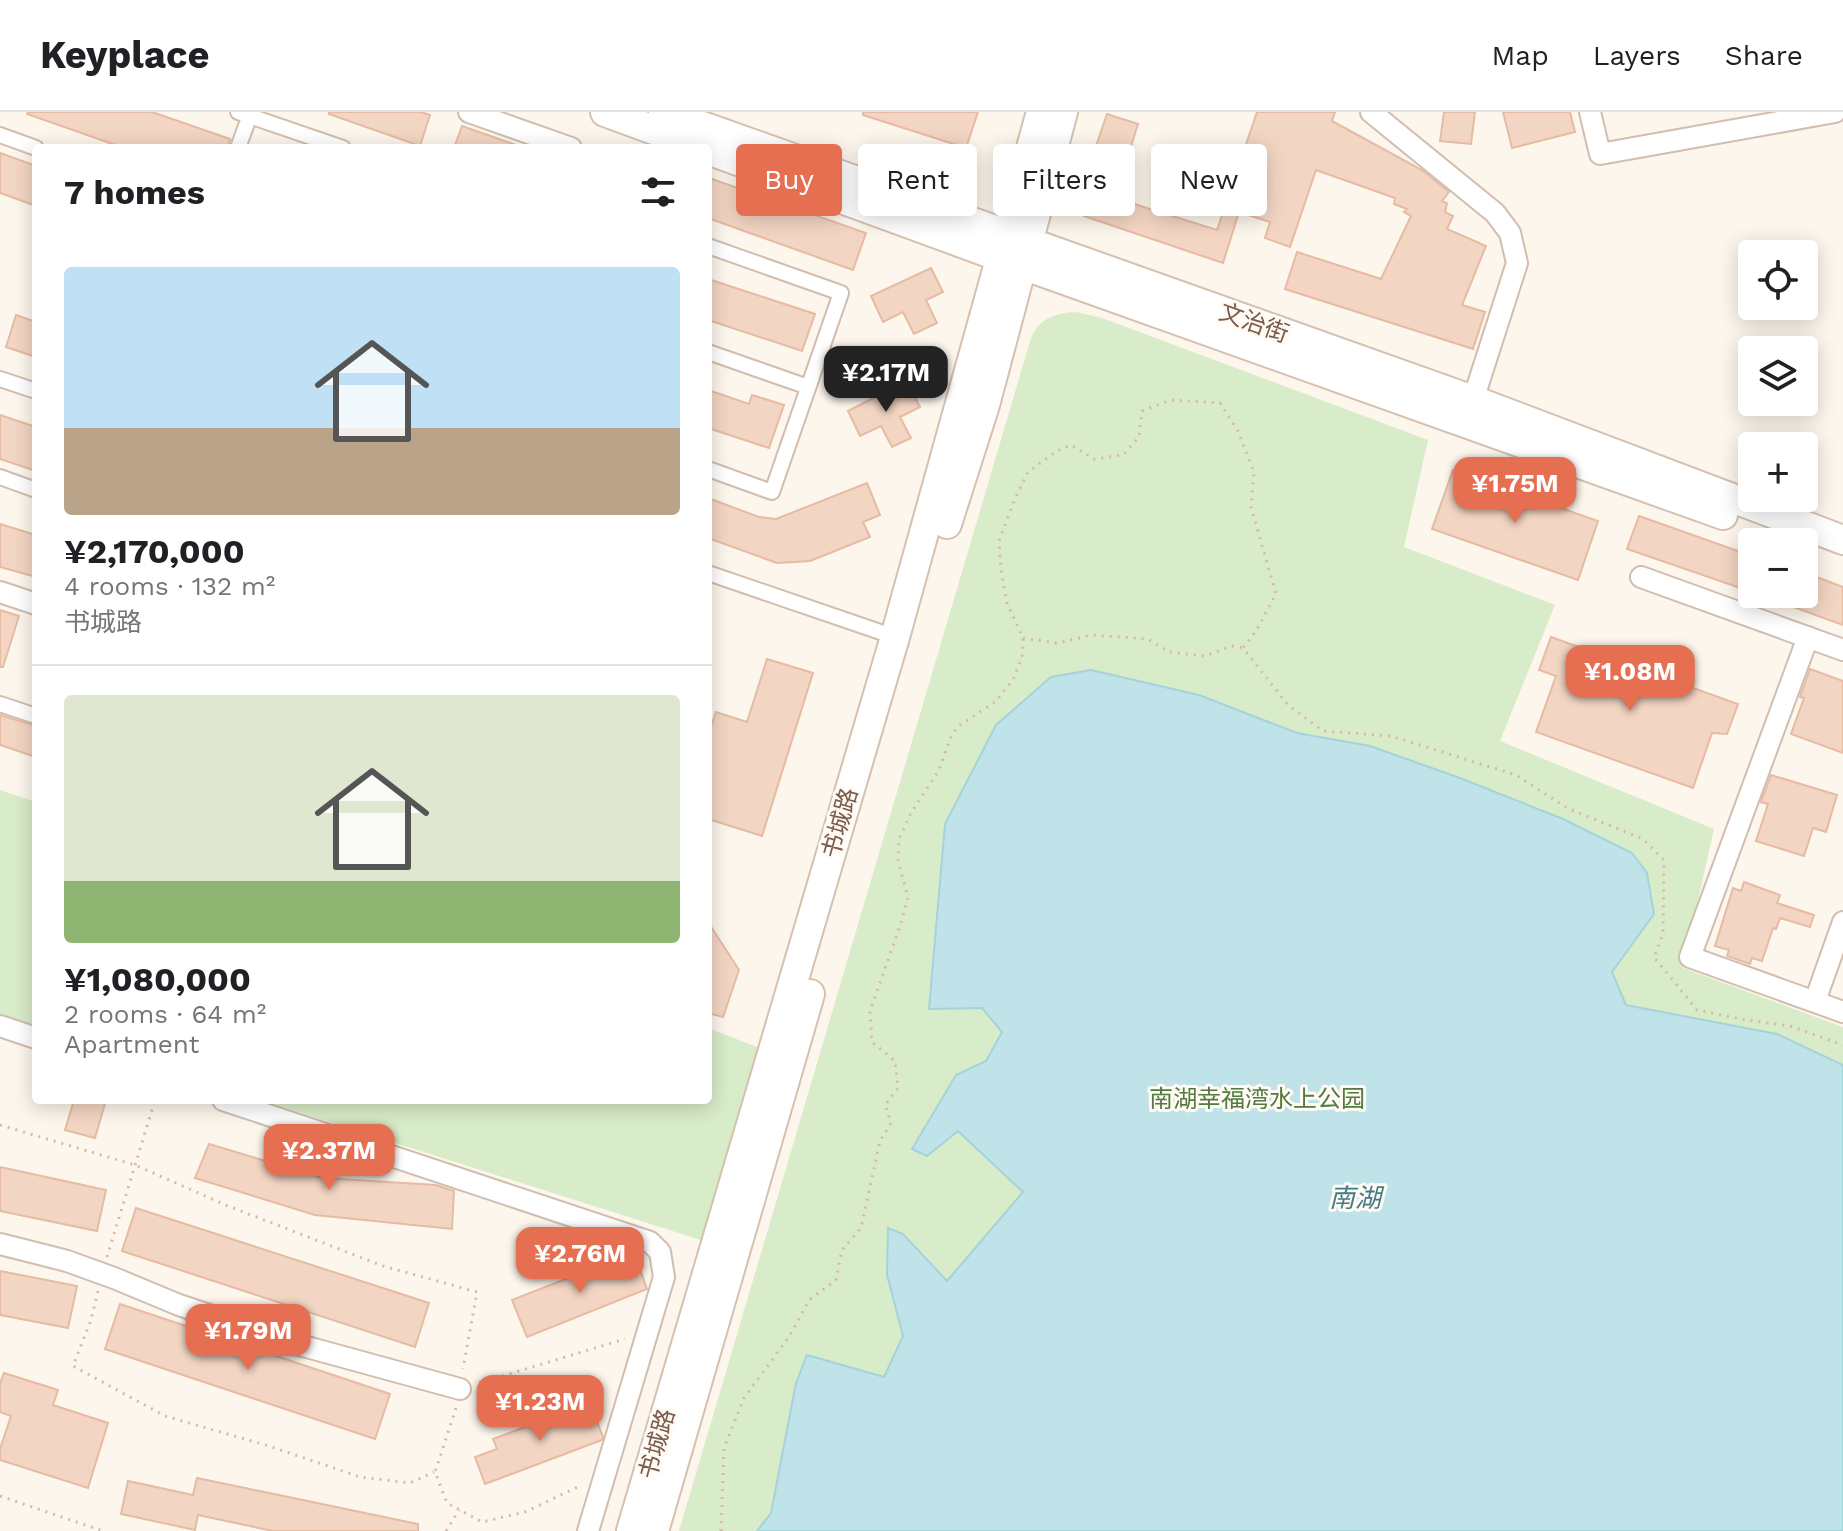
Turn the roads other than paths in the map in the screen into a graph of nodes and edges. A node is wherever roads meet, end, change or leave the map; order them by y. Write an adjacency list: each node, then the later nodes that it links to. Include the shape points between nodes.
1 (469, 112): 13 (street)
2 (605, 112): 14 (main road, 文治街)
3 (663, 112): 18 (main road, 文治街)
4 (1041, 112): 18 (main road, 书城路)
5 (1063, 112): 18 (main road, 书城路)
6 (1371, 112): 23 (street, via 1495,213 1510,233 1517,263)
7 (1590, 112): 8 (street, via 1600,154)
8 (1835, 112)
9 (246, 113): 11 (street); 12 (street)
10 (0, 135): 15 (street)
11 (239, 144)
12 (332, 144)
13 (560, 144)
14 (692, 144)
15 (32, 147)
16 (712, 151): 18 (main road, 文治街)
17 (712, 247): 21 (street, via 841,293)
18 (1014, 250): 23 (main road, 文治街); 27 (main road, 文治街); 35 (main road, 书城路); 50 (main road, 书城路, via 985,405 952,503)
19 (712, 353): 21 (street)
20 (0, 379): 22 (street)
21 (808, 387): 24 (street, via 772,492)
22 (32, 390)
23 (1473, 400): 28 (main road, 文治街)
24 (712, 470)
25 (0, 477): 26 (street)
26 (32, 489)
27 (1760, 528)
28 (1843, 540)
29 (1818, 549): 30 (main road)
30 (1843, 558)
31 (712, 574): 35 (street)
32 (1641, 577): 36 (street)
33 (0, 592): 34 (street)
34 (32, 603)
35 (895, 637): 49 (main road, 书城路)
36 (1808, 637): 37 (street); 41 (street, via 1690,957)
37 (1843, 650)
38 (0, 704): 39 (street)
39 (32, 715)
40 (1843, 922): 41 (street)
41 (1815, 1001): 42 (street)
42 (1843, 1012)
43 (0, 1026): 44 (street)
44 (32, 1037)
45 (235, 1104): 48 (street, via 650,1242 660,1252 664,1277)
46 (0, 1244): 47 (street, via 67,1261 296,1344)
47 (460, 1389)
48 (588, 1531)
49 (631, 1531)
50 (654, 1531)

